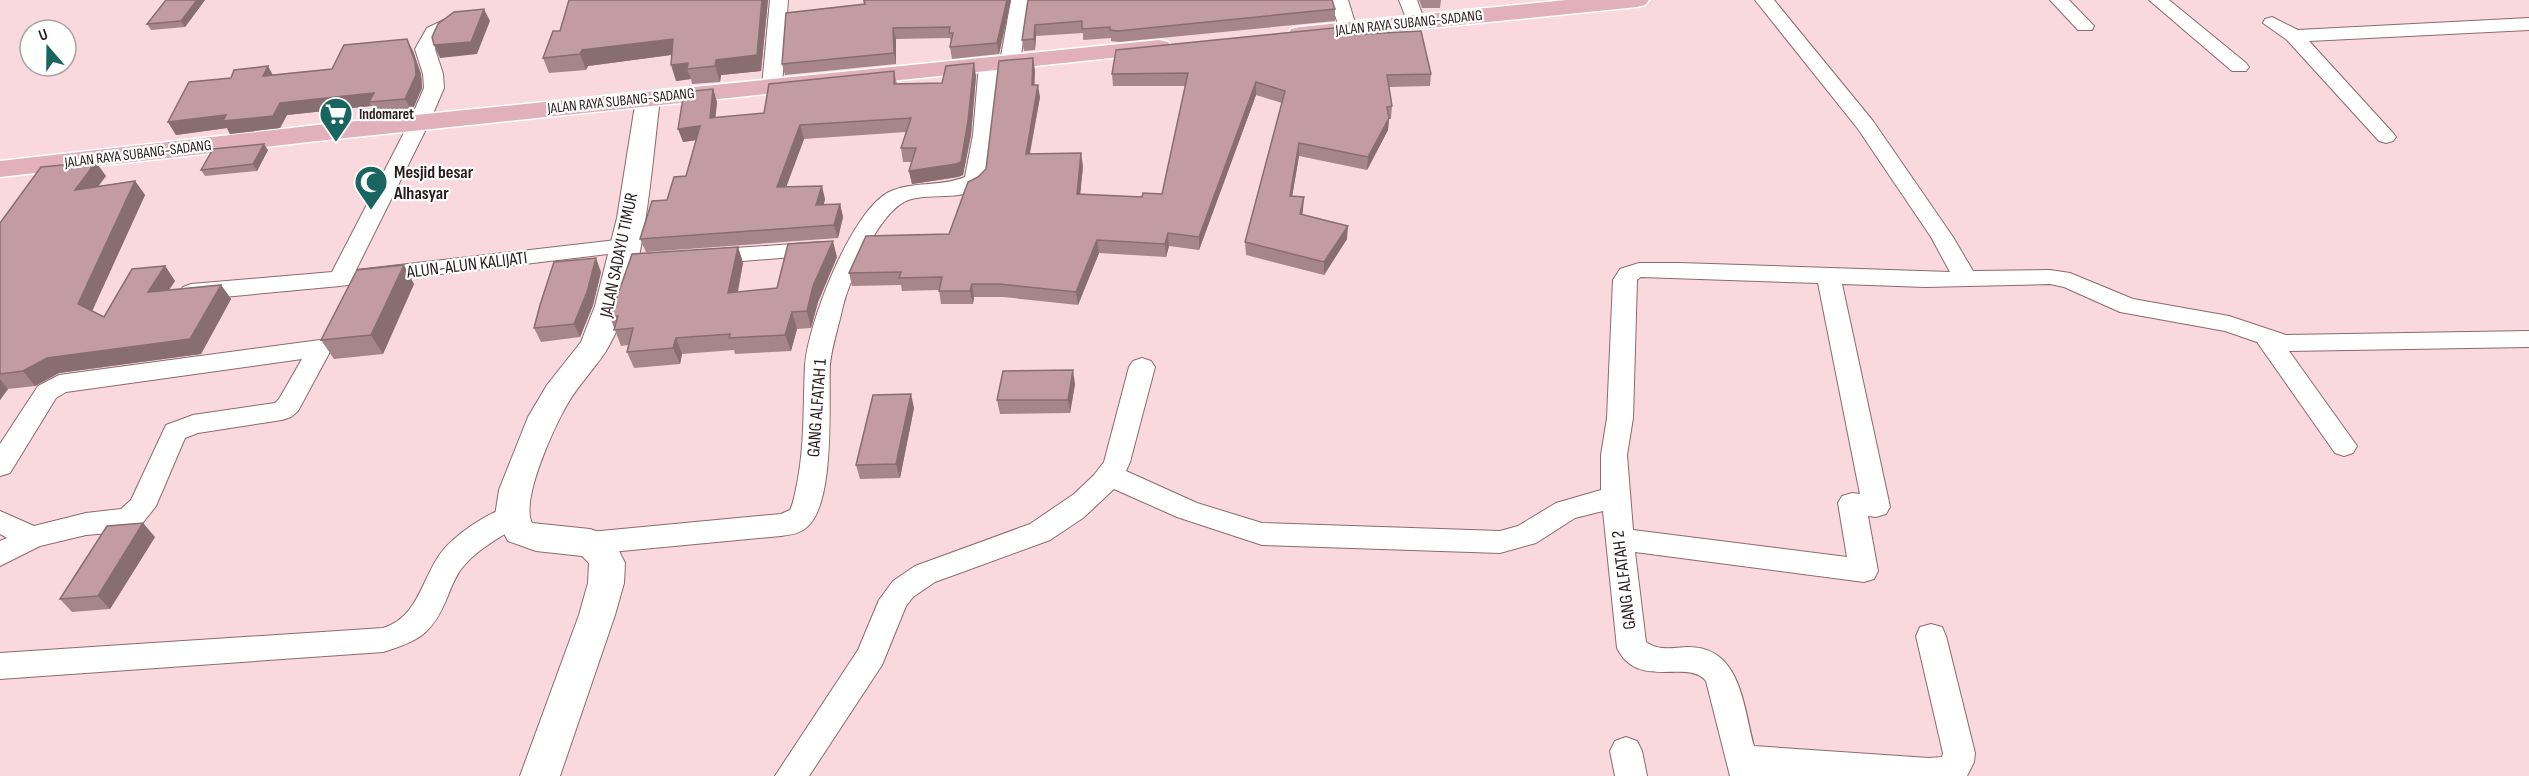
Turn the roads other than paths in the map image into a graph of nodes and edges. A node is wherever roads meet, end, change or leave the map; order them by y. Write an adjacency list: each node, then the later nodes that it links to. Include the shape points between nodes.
1 (779, 0): 20 (street)
2 (1020, 0): 18 (street)
3 (1339, 0): 14 (street)
4 (1637, 0): 8 (main road, JALAN RAYA SUBANG-SADANG)
5 (1764, 0): 30 (street, via 1866,125)
6 (2059, 0): 13 (street)
7 (2158, 0): 19 (street)
8 (1582, 2): 9 (main road, JALAN RAYA SUBANG-SADANG)
9 (1412, 11): 14 (main road, JALAN RAYA SUBANG-SADANG)
10 (2272, 23): 16 (street)
11 (448, 24): 22 (street, via 434,32 425,49 434,88)
12 (2529, 24): 16 (street)
13 (2085, 26)
14 (1348, 29): 15 (main road, JALAN RAYA SUBANG-SADANG)
15 (1278, 36)
16 (2294, 36): 23 (street)
17 (1185, 45): 18 (main road, JALAN RAYA SUBANG-SADANG)
18 (1000, 63): 20 (main road, JALAN RAYA SUBANG-SADANG); 25 (street, GANG ALFATAH 1, via 975,181 955,189 896,197 868,225)
19 (2238, 67)
20 (772, 86): 21 (main road, JALAN RAYA SUBANG-SADANG)
21 (648, 99): 22 (main road, JALAN RAYA SUBANG-SADANG); 26 (street, JALAN SADAYU TIMUR)
22 (419, 123): 24 (main road, JALAN RAYA SUBANG-SADANG, via 43,173); 29 (street)
23 (2386, 137)
24 (0, 169)
25 (856, 247): 27 (street); 43 (street, GANG ALFATAH 1, via 832,303 818,362 816,454 800,517 781,525)
26 (630, 256): 29 (street, ALUN-ALUN KALIJATI); 39 (street, JALAN SADAYU TIMUR, via 600,336 557,394 530,449)
27 (680, 258)
28 (1828, 275): 30 (street); 38 (street, GANG ALFATAH 2, via 1709,270 1639,270 1628,274 1620,418 1614,455); 42 (street, via 1876,507 1852,503 1864,571)
29 (340, 279): 31 (street, ALUN-ALUN KALIJATI)
30 (1966, 279): 32 (street, via 2070,280 2128,306 2229,324)
31 (191, 292)
32 (2267, 339): 33 (street, via 2306,344); 35 (street)
33 (2529, 339)
34 (1142, 367): 37 (street)
35 (2344, 446)
36 (0, 466): 41 (street, via 47,392 59,384 320,348 282,411 193,424 175,432 142,506 131,517)
37 (1111, 476): 38 (street, via 1187,510 1262,534 1500,542 1526,536 1566,510); 49 (street, via 1040,532 925,574 903,589 894,600 871,656)
38 (1615, 497): 42 (street, GANG ALFATAH 2)
39 (512, 516): 43 (street, via 520,532 536,538); 46 (street, via 462,550 451,562 422,620 398,637)
40 (0, 522): 41 (street)
41 (32, 537): 44 (street)
42 (1619, 539): 47 (street, GANG ALFATAH 2, via 1632,648 1640,657 1653,660 1704,660 1715,666)
43 (590, 543): 48 (street, via 602,550 607,563 606,583)
44 (0, 555)
45 (1931, 636): 47 (street, via 1959,753 1952,770 1929,773)
46 (0, 666)
47 (1744, 768)
48 (540, 776)
49 (791, 776)

